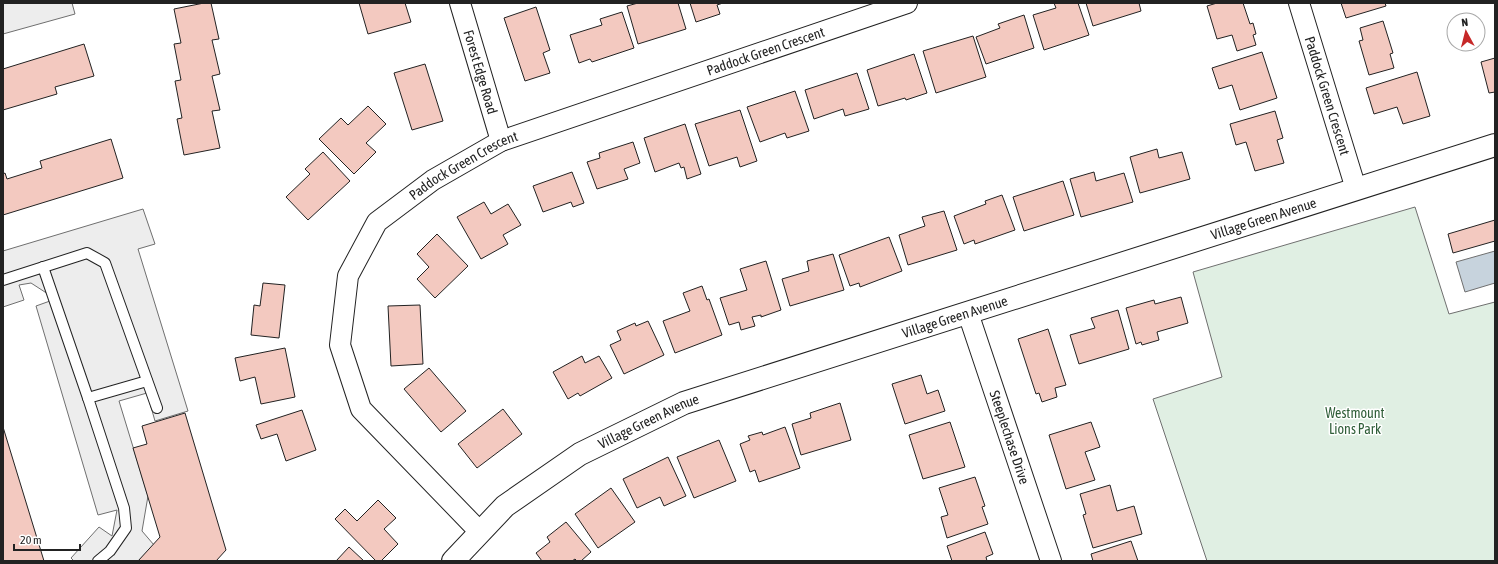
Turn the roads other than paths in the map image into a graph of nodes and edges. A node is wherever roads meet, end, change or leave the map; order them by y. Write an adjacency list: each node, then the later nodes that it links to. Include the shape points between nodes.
1 (460, 3): 4 (street, Forest Edge Road)
2 (907, 3): 4 (street, Paddock Green Crescent)
3 (1299, 3): 6 (street, Paddock Green Crescent)
4 (501, 141): 13 (street, Paddock Green Crescent, via 433,180 377,222 348,276 340,345 361,409)
5 (1495, 145): 6 (street, Village Green Avenue)
6 (1356, 189): 9 (street, Village Green Avenue)
7 (43, 267): 8 (lane); 10 (lane, via 87,253 105,262); 11 (lane)
8 (3, 280)
9 (968, 313): 13 (street, Village Green Avenue, via 684,403 580,454 505,506); 16 (street, Steeplechase Drive)
10 (147, 381): 11 (lane); 12 (lane)
11 (88, 398): 14 (lane, via 124,508 126,528 110,551)
12 (157, 408)
13 (480, 532): 15 (street, Village Green Avenue)
14 (98, 561)
15 (453, 561)
16 (1051, 561)

